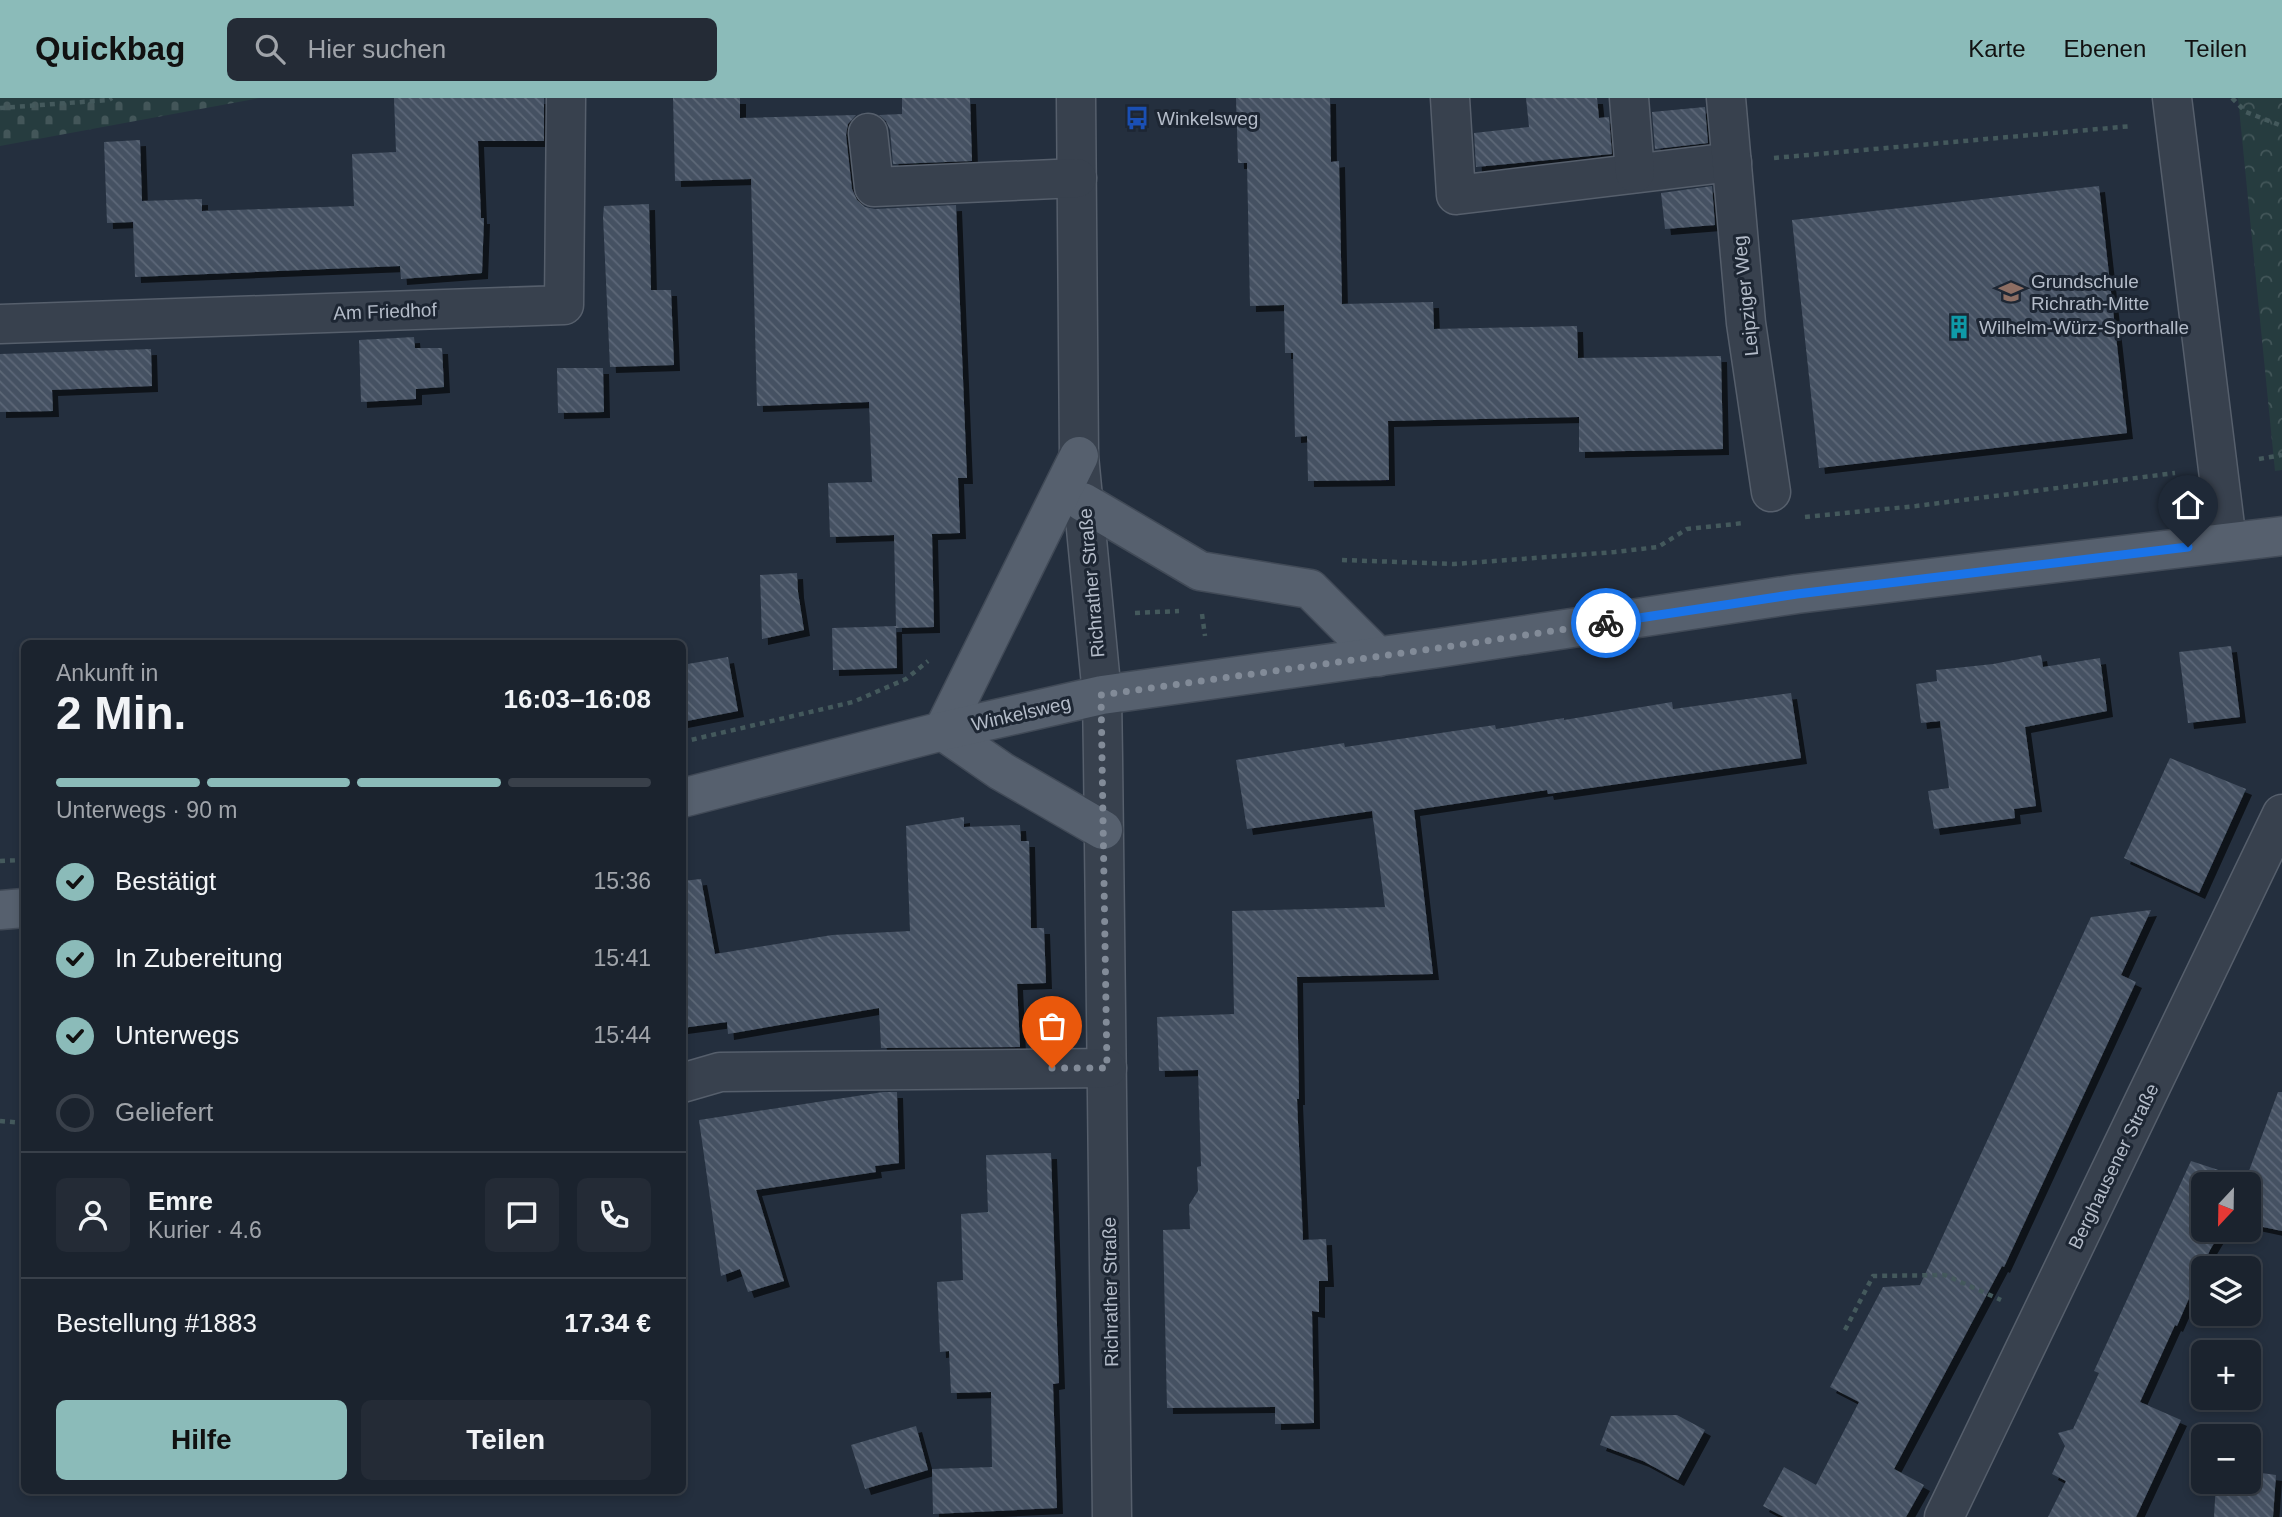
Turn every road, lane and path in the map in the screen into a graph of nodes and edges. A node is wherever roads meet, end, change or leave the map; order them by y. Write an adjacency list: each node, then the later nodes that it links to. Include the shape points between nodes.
1 (112, 98): 8 (path)
2 (1076, 98): 15 (street, Richrather Straße)
3 (1450, 98): 14 (street, via 1456,195)
4 (1629, 98): 14 (street)
5 (1726, 98): 13 (street, Leipziger Weg)
6 (2232, 98): 10 (path, via 2246,113)
7 (566, 99): 16 (street, Am Friedhof, via 564,305)
8 (0, 108)
9 (2174, 110): 12 (path); 19 (street)
10 (2282, 126)
11 (867, 133): 15 (street, via 874,187)
12 (1770, 159)
13 (1732, 162): 14 (street); 21 (street, Leipziger Weg)
14 (1635, 173)
15 (1077, 178): 18 (street, Richrather Straße)
16 (0, 324)
17 (2282, 455): 19 (path)
18 (1079, 456): 20 (street, Richrather Straße); 29 (main road)
19 (2217, 468): 22 (path); 24 (street)
20 (1083, 502): 27 (main road, via 1200,571 1310,589); 28 (street, Richrather Straße)
21 (1760, 507): 25 (path, via 1687,529 1658,547 1454,564)
22 (1801, 518)
23 (2282, 536): 24 (main road, Winkelsweg)
24 (2227, 541): 27 (main road, Winkelsweg, via 1797,594)
25 (1336, 559)
26 (936, 654): 30 (path, via 906,678 853,702)
27 (1378, 657): 28 (main road, Winkelsweg)
28 (1101, 695): 29 (main road, Winkelsweg); 33 (street, Richrather Straße)
29 (943, 731): 31 (main road, Winkelsweg); 33 (main road)
30 (686, 741)
31 (686, 797)
32 (2282, 814): 42 (street, Berghausener Straße)
33 (1103, 830): 38 (street, Richrather Straße)
34 (21, 860): 35 (path)
35 (0, 861)
36 (21, 908): 37 (main road)
37 (0, 910)
38 (1107, 1068): 39 (street, via 720,1072); 44 (street, Richrather Straße)
39 (686, 1082)
40 (0, 1121): 41 (path)
41 (21, 1123)
42 (2040, 1318): 43 (path, via 1945,1275 1873,1276); 45 (street, Berghausener Straße)
43 (1845, 1330)
44 (1112, 1517)
45 (1944, 1517)

